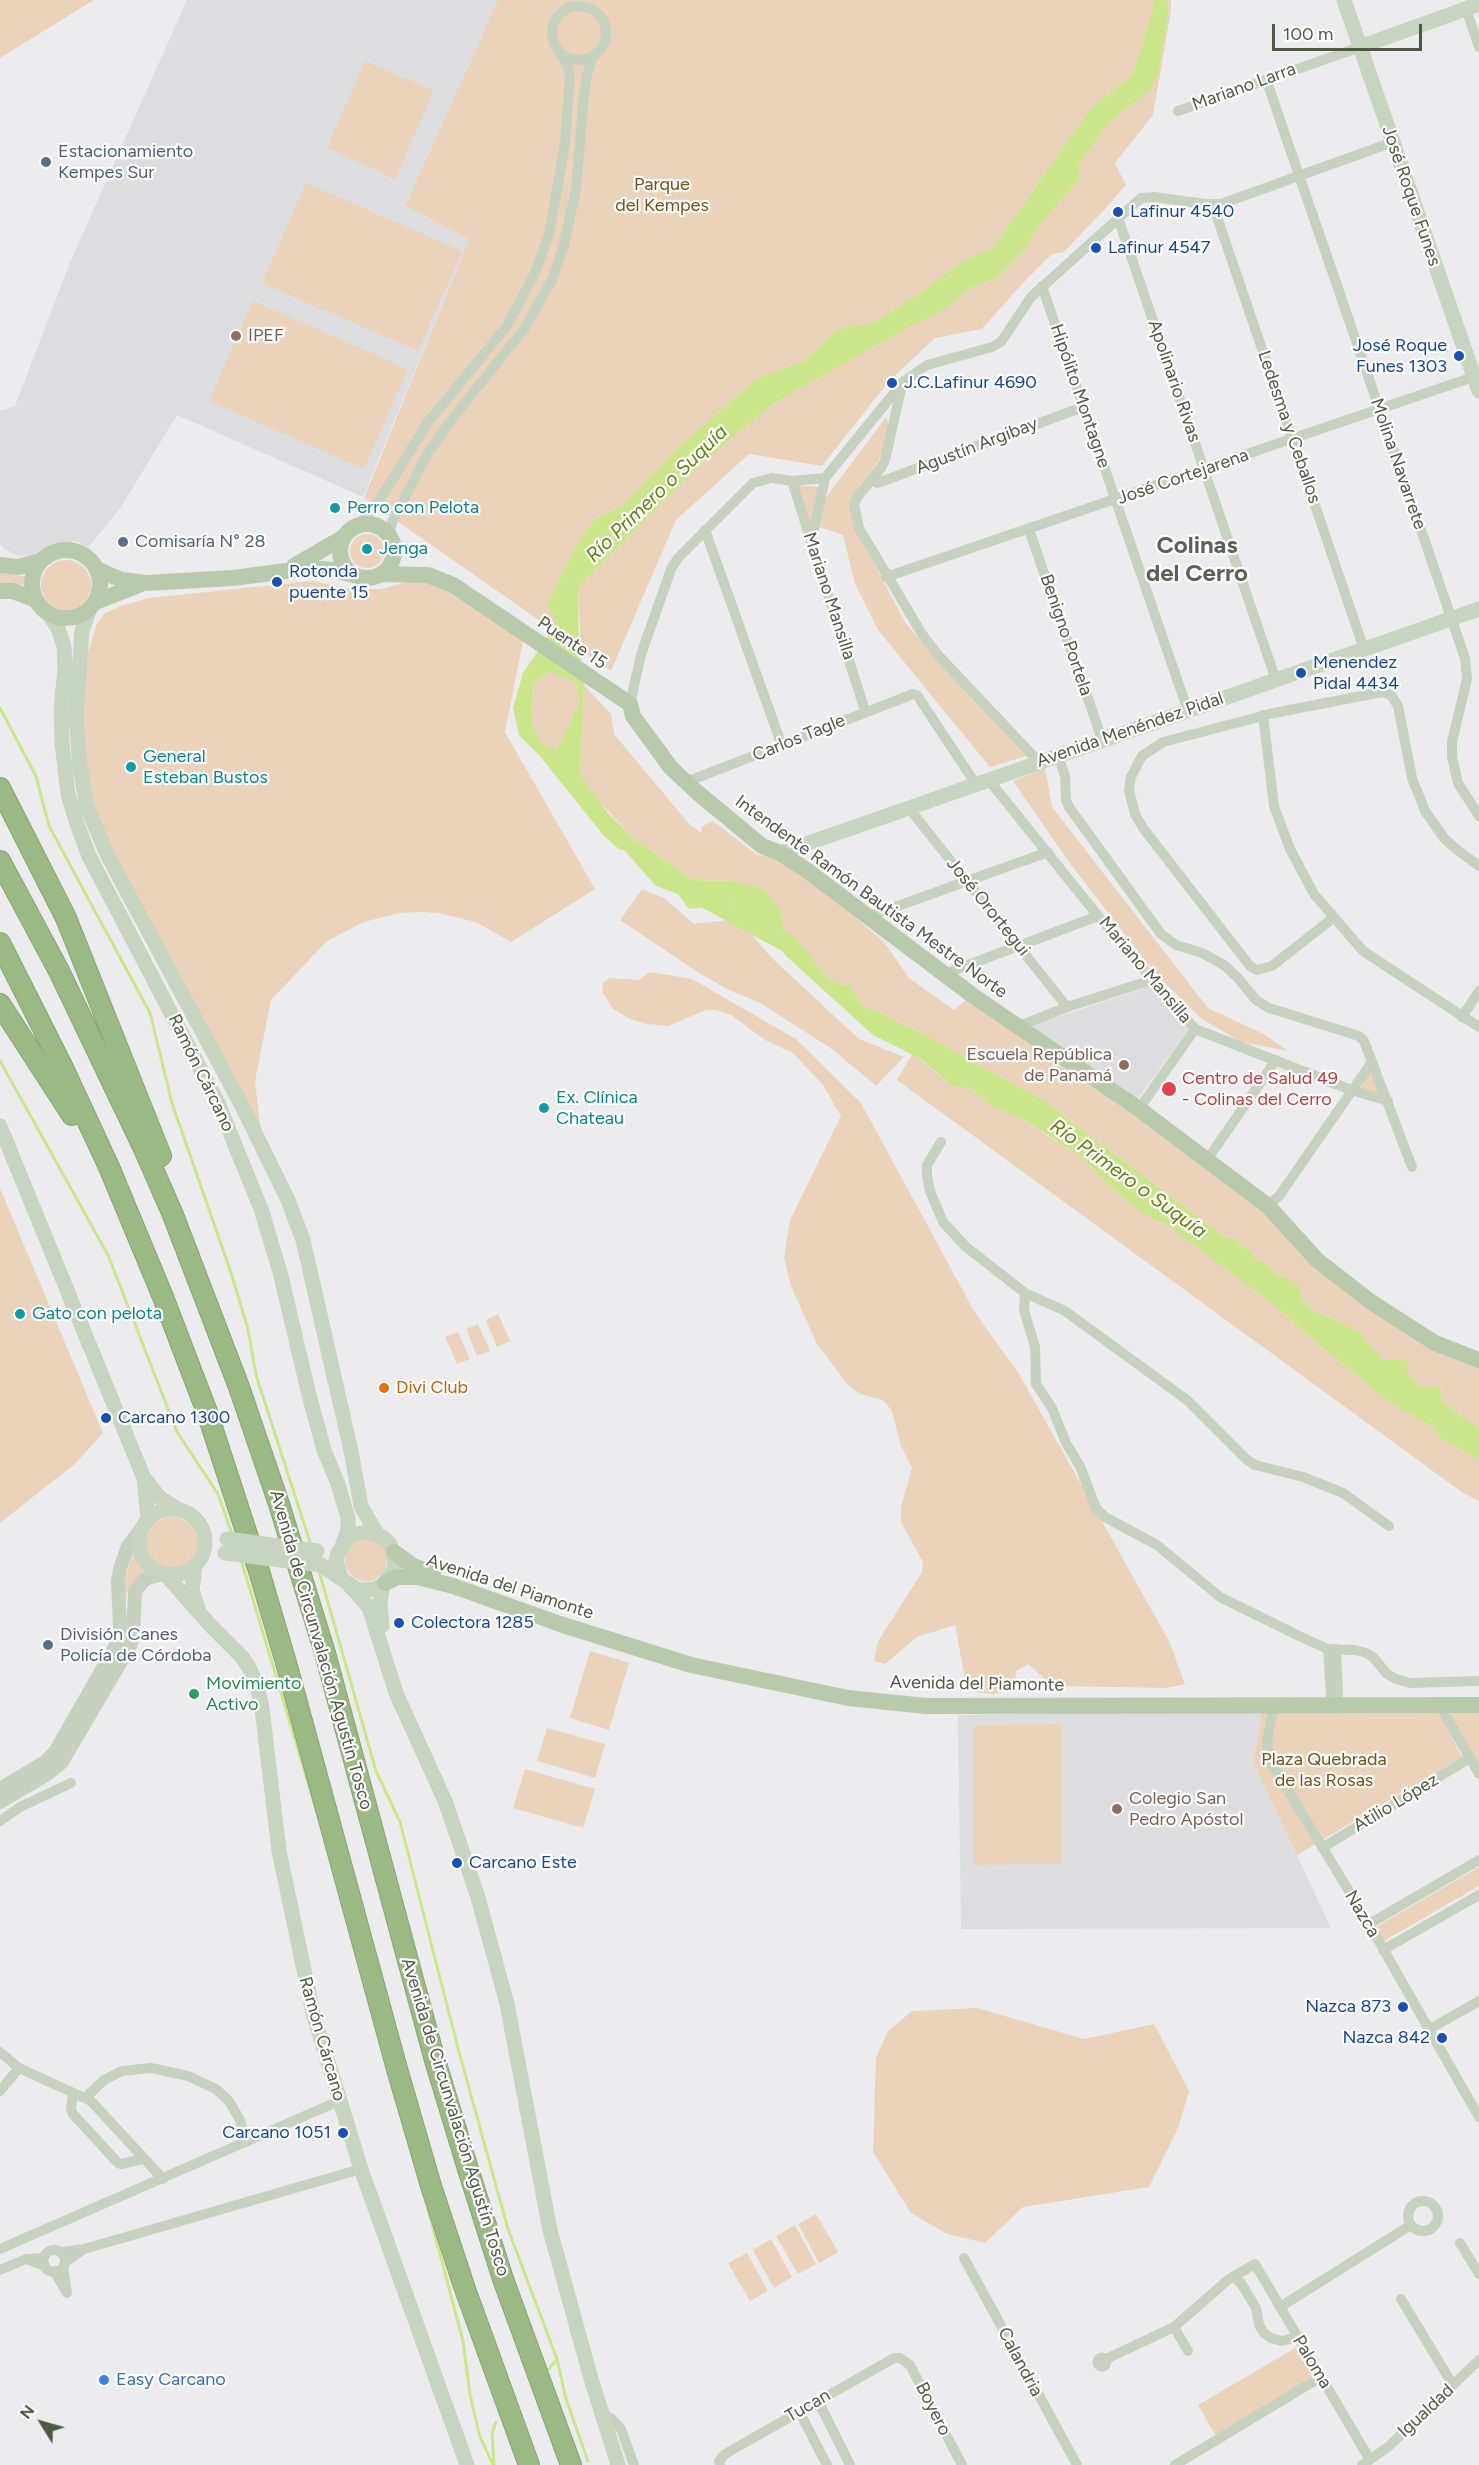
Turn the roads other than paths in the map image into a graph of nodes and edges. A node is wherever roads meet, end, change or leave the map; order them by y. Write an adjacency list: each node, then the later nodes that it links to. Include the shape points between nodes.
1 (564, 0): 6 (street)
2 (587, 0): 5 (street)
3 (1344, 0): 7 (main road, José Roque Funes)
4 (1472, 7): 7 (main road, Mariano Larra); 8 (street)
5 (594, 11): 6 (street, via 571,8); 10 (street, via 606,34)
6 (558, 17): 9 (street, via 552,32)
7 (1360, 47): 11 (street, Mariano Larra); 13 (main road, José Roque Funes)
8 (1479, 48)
9 (560, 53): 10 (street, via 576,60); 31 (street, via 570,72 565,144 549,234 535,273 507,326 428,422 376,506)
10 (593, 56): 32 (street, via 584,94 576,189 552,280 524,329 428,453 392,522)
11 (1266, 79): 12 (street, Mariano Larra); 14 (street, Molina Navarrete)
12 (1178, 111)
13 (1393, 142): 14 (street); 18 (main road, José Roque Funes)
14 (1300, 177): 15 (street); 22 (street, Molina Navarrete)
15 (1214, 205): 16 (street, via 1148,197 1141,198); 23 (street, Ledesma y Ceballos)
16 (1118, 218): 17 (street); 24 (street, Apolinario Rivas)
17 (1042, 286): 19 (street, via 1001,342 927,365); 21 (street, Hipólito Montagne)
18 (1476, 376): 20 (main road, José Roque Funes); 22 (street, José Cortejarena)
19 (903, 382): 25 (street); 26 (street, via 888,453)
20 (1479, 391)
21 (1083, 406): 26 (street, Agustín Argibay, via 883,481); 28 (street, Hipólito Montagne)
22 (1379, 408): 23 (street, José Cortejarena); 47 (street, Molina Navarrete)
23 (1293, 440): 24 (street, José Cortejarena); 48 (street, Ledesma y Ceballos)
24 (1203, 469): 28 (street, José Cortejarena); 49 (street, Apolinario Rivas)
25 (825, 478): 27 (street); 33 (street)
26 (872, 480): 41 (street, via 858,496 855,513)
27 (792, 481): 29 (street, via 772,478 753,483); 33 (street, Mariano Mansilla)
28 (1115, 500): 30 (street, José Cortejarena); 53 (street, Hipólito Montagne)
29 (705, 530): 51 (street, via 672,569 640,655); 56 (street)
30 (1029, 530): 41 (street, José Cortejarena); 55 (street, Benigno Portela)
31 (350, 532): 32 (main road, via 364,525 375,526); 37 (main road); 39 (main road, via 340,549 344,566)
32 (391, 541): 38 (main road, via 392,561); 40 (main road)
33 (812, 542): 52 (street, Mariano Mansilla)
34 (42, 561): 35 (main road, via 19,567); 36 (main road, via 53,553 73,551 85,555); 45 (main road, via 32,579)
35 (0, 565)
36 (96, 569): 42 (main road, via 122,580); 44 (main road, via 100,589)
37 (288, 569): 39 (main road); 42 (main road, via 233,578)
38 (381, 574): 39 (main road, via 368,578); 40 (main road)
39 (354, 575)
40 (428, 575): 51 (main road, Puente 15, via 460,589)
41 (886, 578): 58 (street, via 938,655)
42 (146, 583): 44 (main road)
43 (0, 591): 45 (main road, via 13,591)
44 (92, 605): 45 (main road, via 69,618); 102 (main road, Ramón Cárcano, via 82,631 76,716 87,807 108,856 288,1200 303,1240 361,1506)
45 (41, 606): 103 (main road, Ramón Cárcano, via 58,628 65,657 63,754 77,824 89,856 218,1103 257,1198 280,1272 321,1439 348,1518)
46 (1479, 609): 47 (main road, Avenida Menéndez Pidal)
47 (1451, 619): 48 (main road, Avenida Menéndez Pidal); 63 (street, Molina Navarrete, via 1465,658 1467,679 1452,742 1454,772 1462,793)
48 (1364, 649): 49 (main road, Avenida Menéndez Pidal)
49 (1276, 680): 53 (main road, Avenida Menéndez Pidal)
50 (913, 694): 52 (street, Carlos Tagle); 59 (street, Mariano Mansilla)
51 (630, 704): 60 (main road, Intendente Ramón Bautista Mestre Norte, via 633,716 654,747)
52 (865, 711): 56 (street, Carlos Tagle)
53 (1188, 711): 55 (main road, Avenida Menéndez Pidal)
54 (1263, 715): 67 (street, via 1373,692 1390,695 1398,706 1413,778 1425,811 1444,838); 71 (street, via 1271,789 1281,827 1301,874); 71 (street, via 1150,749 1131,777 1130,801 1143,828 1250,966 1257,970 1272,966)
55 (1102, 739): 57 (main road, Avenida Menéndez Pidal)
56 (782, 746): 60 (street, Carlos Tagle)
57 (1058, 755): 58 (main road, Avenida Menéndez Pidal); 84 (street, via 1069,807 1161,934 1176,945 1224,965 1256,1000 1269,1008 1359,1036)
58 (1038, 761): 59 (main road, Avenida Menéndez Pidal)
59 (982, 781): 62 (main road, Avenida Menéndez Pidal); 64 (street, Mariano Mansilla)
60 (686, 782): 65 (main road, Intendente Ramón Bautista Mestre Norte, via 762,846)
61 (0, 788): 94 (highway, via 88,971 177,1194)
62 (908, 807): 65 (main road, Avenida Menéndez Pidal); 68 (street, José Orortegui)
63 (1479, 816)
64 (1048, 852): 68 (street); 69 (street, Mariano Mansilla)
65 (780, 853): 70 (main road, Intendente Ramón Bautista Mestre Norte)
66 (0, 861): 94 (highway, Avenida de Circunvalación Agustín Tosco, via 59,970 145,1151)
67 (1479, 866)
68 (966, 880): 70 (street); 73 (street, José Orortegui)
69 (1098, 916): 73 (street); 75 (street, Mariano Mansilla)
70 (867, 917): 74 (main road, Intendente Ramón Bautista Mestre Norte)
71 (1333, 918): 79 (street, via 1363,951)
72 (0, 943): 92 (highway, Avenida de Circunvalación Agustín Tosco)
73 (1019, 945): 74 (street); 78 (street, José Orortegui)
74 (944, 974): 80 (main road, Intendente Ramón Bautista Mestre Norte)
75 (1152, 980): 78 (street); 82 (street, Mariano Mansilla)
76 (1479, 991): 79 (street)
77 (0, 1004): 92 (highway)
78 (1067, 1007): 80 (street)
79 (1462, 1017): 81 (street)
80 (1017, 1027): 87 (main road, Intendente Ramón Bautista Mestre Norte)
81 (1479, 1027)
82 (1195, 1029): 83 (street, Mariano Mansilla); 87 (street)
83 (1276, 1060): 85 (street, Mariano Mansilla); 90 (street)
84 (1372, 1062): 85 (street); 86 (street)
85 (1352, 1090): 86 (street, Mariano Mansilla); 93 (street, via 1279,1196)
86 (1388, 1101): 91 (street)
87 (1139, 1109): 90 (main road, Intendente Ramón Bautista Mestre Norte)
88 (0, 1126): 97 (main road)
89 (941, 1142): 95 (street, via 927,1165 927,1176 943,1222 964,1246)
90 (1207, 1160): 93 (main road, Intendente Ramón Bautista Mestre Norte)
91 (1413, 1167)
92 (122, 1197): 170 (highway, Avenida de Circunvalación Agustín Tosco, via 177,1330 246,1531 431,2186)
93 (1268, 1206): 96 (main road, Intendente Ramón Bautista Mestre Norte, via 1317,1260 1371,1302 1435,1343)
94 (199, 1282): 171 (highway, Avenida de Circunvalación Agustín Tosco, via 239,1386 301,1574 434,2057 485,2225)
95 (1025, 1293): 101 (street, via 1065,1311 1187,1400 1255,1465 1343,1492); 113 (street, via 1024,1310 1035,1347 1036,1384 1052,1408 1096,1508 1105,1517 1157,1545 1228,1602)
96 (1479, 1360)
97 (143, 1476): 98 (main road, via 159,1497); 99 (main road)
98 (179, 1510): 99 (main road, via 162,1511); 100 (main road)
99 (145, 1524): 108 (main road, via 139,1546 141,1555); 123 (street, via 128,1546 120,1569 120,1627 115,1647 55,1752)
100 (201, 1525): 104 (main road); 107 (main road, via 206,1541)
101 (1389, 1526)
102 (377, 1534): 103 (main road, via 362,1532); 105 (main road)
103 (342, 1544): 106 (main road); 109 (main road, via 336,1561)
104 (226, 1546): 106 (main road, bridge); 107 (main road)
105 (394, 1552): 110 (main road, via 394,1569); 116 (main road, Avenida del Piamonte, via 413,1566 702,1657 839,1689 931,1697)
106 (319, 1558): 109 (main road)
107 (198, 1563): 108 (main road, via 180,1575); 111 (main road, Ramón Cárcano, via 192,1590)
108 (163, 1574): 111 (main road, Ramón Cárcano); 124 (street, via 152,1575 139,1584 133,1600 130,1646 62,1762)
109 (345, 1582): 110 (main road, via 366,1591); 112 (main road, via 369,1607)
110 (384, 1584): 112 (main road, via 380,1602); 118 (main road, Avenida del Piamonte, via 397,1578 418,1577 691,1665 848,1698 926,1706)
111 (202, 1616): 138 (main road, Ramón Cárcano, via 242,1657 257,1686 288,1903 313,2013)
112 (383, 1647): 166 (main road, via 396,1693 445,1801 477,1894 507,2004 550,2230)
113 (1332, 1649): 114 (street, via 1366,1653 1388,1674 1410,1683); 116 (street)
114 (1479, 1681)
115 (1479, 1695): 116 (main road, Avenida del Piamonte)
116 (1335, 1697)
117 (1479, 1705): 119 (main road, Avenida del Piamonte)
118 (1274, 1706): 119 (main road, Avenida del Piamonte); 126 (street, Nazca, via 1267,1740 1270,1761)
119 (1440, 1706): 120 (street)
120 (1470, 1758): 121 (street); 126 (street, Atilio López)
121 (1479, 1774)
122 (71, 1783): 125 (street)
123 (0, 1789)
124 (0, 1802)
125 (0, 1821)
126 (1322, 1848): 129 (street, Nazca)
127 (1479, 1860): 129 (street)
128 (1479, 1895): 130 (street)
129 (1369, 1924): 130 (street, Nazca)
130 (1383, 1950): 132 (street, Nazca)
131 (1479, 2001): 132 (street)
132 (1428, 2030): 139 (street, Nazca)
133 (0, 2052): 134 (street)
134 (19, 2068): 135 (street); 136 (street)
135 (0, 2091)
136 (73, 2093): 137 (street); 142 (street, via 74,2114 118,2163)
137 (85, 2098): 141 (street, via 104,2080 122,2071 151,2068 188,2076 216,2089 229,2101); 142 (street)
138 (339, 2101): 141 (street); 143 (main road, Ramón Cárcano)
139 (1476, 2105): 140 (street, Nazca)
140 (1479, 2117)
141 (246, 2142): 144 (street)
142 (143, 2159): 144 (street)
143 (361, 2169): 149 (street, via 84,2249 55,2263 26,2259); 169 (main road, Ramón Cárcano)
144 (163, 2179): 147 (street)
145 (1411, 2225): 153 (street)
146 (1460, 2243): 150 (street)
147 (0, 2249)
148 (964, 2258): 177 (street, Calandria)
149 (0, 2270)
150 (1479, 2274)
151 (1233, 2277): 153 (street, Paloma, via 1255,2264); 155 (street); 157 (street, via 1256,2308 1264,2333)
152 (1401, 2299): 163 (street)
153 (1280, 2307): 154 (street, Paloma)
154 (1291, 2326): 156 (street, Paloma); 157 (street)
155 (1174, 2328): 158 (street); 160 (street)
156 (1297, 2337): 157 (street); 162 (street, Paloma)
157 (1276, 2339)
158 (1188, 2351)
159 (900, 2358): 164 (street, Tucan, via 886,2361); 176 (street, Boyero, via 910,2365)
160 (1106, 2359)
161 (1479, 2360): 163 (street, Igualdad)
162 (1321, 2378): 167 (street, Paloma); 178 (street)
163 (1454, 2385): 167 (street, Igualdad, via 1388,2447)
164 (818, 2401): 165 (street, Tucan); 175 (street)
165 (800, 2411): 168 (street, Tucan, via 725,2454); 174 (street)
166 (601, 2413): 172 (main road); 173 (street, via 621,2429)
167 (1366, 2462)
168 (720, 2463)
169 (467, 2465)
170 (529, 2465)
171 (571, 2465)
172 (618, 2465)
173 (634, 2465)
174 (827, 2465)
175 (850, 2465)
176 (962, 2465)
177 (1077, 2465)
178 (1175, 2465)

